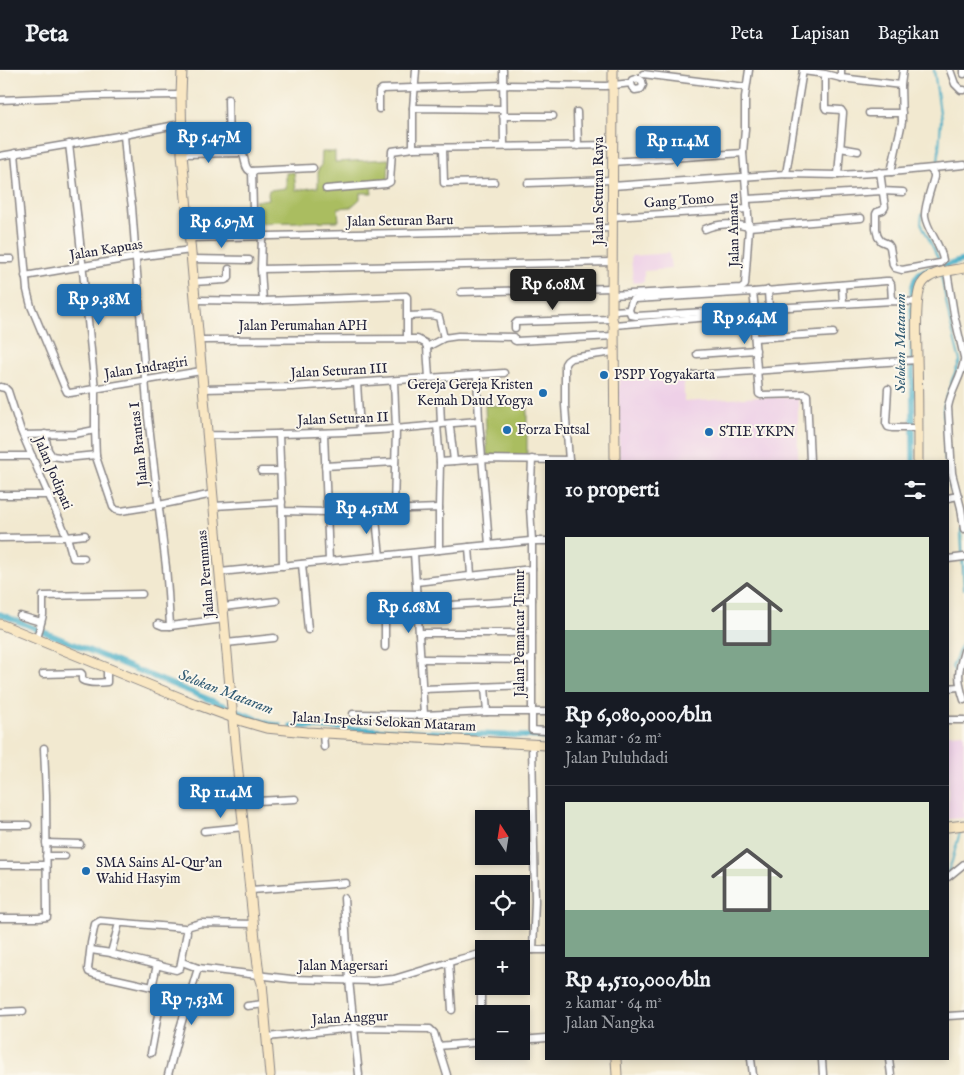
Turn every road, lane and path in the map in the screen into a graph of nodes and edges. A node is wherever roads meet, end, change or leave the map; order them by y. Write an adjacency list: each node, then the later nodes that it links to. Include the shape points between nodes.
1 (182, 70): 22 (main road, Jalan Perumnas)
2 (416, 70): 20 (street)
3 (504, 70): 18 (street)
4 (613, 70): 16 (main road, Jalan Seturan Raya)
5 (685, 70): 15 (street)
6 (749, 70): 19 (street, Jalan Amarta)
7 (803, 70): 12 (street); 55 (street)
8 (841, 70): 14 (street)
9 (903, 70): 17 (street)
10 (950, 70): 21 (street, via 955,84)
11 (667, 74): 13 (street); 15 (street)
12 (825, 74): 14 (street); 41 (street, via 825,107 844,113)
13 (643, 75): 16 (street, via 631,83)
14 (841, 78): 17 (street)
15 (684, 79): 19 (street)
16 (612, 85): 18 (street); 36 (main road, Jalan Seturan Raya)
17 (901, 85): 30 (street)
18 (503, 86): 20 (street); 26 (street)
19 (746, 87): 45 (street, Jalan Amarta)
20 (414, 88): 25 (street); 27 (street, via 380,90)
21 (964, 90)
22 (181, 95): 24 (street); 33 (main road, Jalan Perumnas)
23 (228, 99): 44 (street)
24 (0, 100)
25 (413, 108): 26 (street); 39 (street)
26 (503, 108): 31 (street)
27 (379, 109)
28 (577, 112): 38 (street)
29 (869, 113): 30 (street)
30 (902, 113): 54 (street)
31 (504, 116): 32 (street); 37 (street)
32 (553, 116)
33 (181, 124): 34 (street); 46 (main road, Jalan Perumnas)
34 (124, 135): 35 (street); 75 (street, Jalan Brantas I)
35 (70, 144): 43 (street); 80 (street)
36 (612, 145): 38 (street); 48 (main road, Jalan Seturan Raya)
37 (504, 146): 38 (street); 40 (street)
38 (578, 146)
39 (413, 148): 40 (street); 61 (street, via 392,150 390,182 386,184)
40 (443, 148): 58 (street, via 444,183)
41 (840, 148): 42 (street); 56 (street)
42 (858, 151)
43 (15, 153): 47 (street); 85 (street, Jalan Indragiri)
44 (229, 153): 46 (street); 52 (street, via 242,153 247,169)
45 (743, 153): 48 (street); 57 (street, Jalan Amarta)
46 (182, 154): 73 (main road, Jalan Perumnas)
47 (0, 156)
48 (612, 162): 59 (main road, Jalan Seturan Raya)
49 (964, 165): 51 (street)
50 (314, 168): 52 (street)
51 (933, 168): 54 (street); 84 (street, via 934,177 925,214 943,260)
52 (252, 171): 66 (street)
53 (880, 172): 54 (street); 56 (street); 62 (street)
54 (891, 172)
55 (786, 174): 56 (street); 57 (street)
56 (838, 175)
57 (745, 176): 59 (street); 64 (street, Jalan Amarta)
58 (494, 182)
59 (612, 183): 60 (street); 67 (main road, Jalan Seturan Raya)
60 (528, 184)
61 (326, 189)
62 (882, 191): 63 (street); 64 (street); 84 (street, via 885,208 877,212 876,229 881,241 890,247 895,268)
63 (903, 192)
64 (747, 200): 65 (street, Jalan Amarta)
65 (748, 209): 67 (street, Gang Tomo); 69 (street, Jalan Amarta)
66 (253, 210)
67 (612, 217): 70 (main road, Jalan Seturan Raya)
68 (862, 218): 69 (street)
69 (749, 227): 71 (street, via 738,224); 90 (street, Jalan Amarta, via 745,285 742,288)
70 (612, 228): 72 (street, Jalan Seturan Baru); 79 (main road, Jalan Seturan Raya)
71 (705, 229)
72 (262, 236): 73 (street, Jalan Seturan Baru); 83 (street)
73 (190, 238): 74 (main road, Jalan Perumnas)
74 (191, 254): 75 (street, Jalan Kapuas); 78 (street, Jalan Kapuas); 86 (main road, Jalan Perumnas)
75 (136, 257): 80 (street, Jalan Kapuas); 121 (street, Jalan Brantas I)
76 (0, 259): 77 (street)
77 (11, 259)
78 (248, 260)
79 (612, 262): 83 (street); 90 (main road, Jalan Seturan Raya)
80 (82, 266): 85 (street, Jalan Kapuas); 125 (street)
81 (964, 268): 84 (main road)
82 (229, 269): 86 (street, via 229,278 225,280)
83 (261, 269): 93 (street)
84 (938, 271): 95 (main road, via 921,284); 113 (street, via 954,314)
85 (25, 276): 125 (street, Jalan Indragiri, via 31,306 64,388 70,393)
86 (194, 282): 92 (main road, Jalan Perumnas)
87 (842, 285): 88 (street); 94 (street, via 889,281); 96 (street)
88 (768, 290): 91 (street); 97 (street)
89 (461, 292): 90 (street)
90 (612, 292): 101 (main road, Jalan Seturan Raya)
91 (753, 292): 98 (street, via 634,299); 99 (street)
92 (195, 300): 93 (street); 108 (main road, Jalan Perumnas)
93 (263, 301): 100 (street, via 404,296 407,297)
94 (892, 301): 95 (street); 96 (street)
95 (913, 302): 114 (main road)
96 (843, 304): 97 (street)
97 (769, 309): 99 (street)
98 (629, 310): 99 (street, via 636,316); 101 (street)
99 (755, 310)
100 (408, 316): 105 (street); 106 (street, via 439,317)
101 (613, 318): 102 (street, via 517,322); 104 (main road, Jalan Seturan Raya); 107 (street, via 747,314 754,318)
102 (515, 328)
103 (833, 333): 107 (street)
104 (614, 336): 106 (street, via 516,341 514,337); 111 (main road, Jalan Seturan Raya)
105 (407, 338): 108 (street, Jalan Perumahan APH); 109 (street, via 422,341)
106 (444, 338): 109 (street)
107 (755, 338): 110 (street)
108 (199, 340): 115 (main road, Jalan Perumnas)
109 (426, 347): 120 (street)
110 (756, 350): 112 (street); 116 (street)
111 (614, 352): 147 (street, via 571,358 565,364); 148 (main road, Jalan Seturan Raya)
112 (697, 354)
113 (964, 358): 160 (street, via 948,407)
114 (913, 360): 116 (street); 132 (main road)
115 (202, 371): 121 (street, Jalan Indragiri); 126 (main road, Jalan Perumnas)
116 (757, 371): 119 (street); 149 (street, via 761,395 806,395)
117 (504, 373): 118 (street, Jalan Seturan III)
118 (477, 375): 120 (street, Jalan Seturan III); 129 (street)
119 (694, 375)
120 (429, 378): 122 (street, Jalan Seturan III)
121 (145, 380): 125 (street, Jalan Indragiri); 162 (street, Jalan Brantas I)
122 (394, 381): 123 (street, Jalan Seturan III); 133 (street)
123 (357, 383): 126 (street, Jalan Seturan III); 135 (street)
124 (2, 387): 139 (street, Jalan Jodipati, via 8,391)
125 (95, 389): 134 (street)
126 (203, 389): 140 (main road, Jalan Perumnas)
127 (888, 389): 132 (street, via 888,427)
128 (440, 400): 130 (street)
129 (479, 421): 130 (street, Jalan Seturan II); 145 (street)
130 (439, 424): 133 (street, Jalan Seturan II); 153 (street)
131 (450, 427): 151 (street)
132 (916, 428): 150 (main road)
133 (396, 429): 135 (street, Jalan Seturan II); 152 (street)
134 (95, 430): 137 (street); 141 (street)
135 (360, 430): 136 (street, Jalan Seturan II)
136 (324, 433): 138 (street, Jalan Seturan II); 154 (street)
137 (45, 434): 139 (street); 141 (street, via 52,456 66,458)
138 (279, 434): 140 (street, Jalan Seturan II); 155 (street)
139 (23, 435): 143 (street, Jalan Jodipati)
140 (207, 435): 157 (main road, Jalan Perumnas)
141 (96, 454): 162 (street, via 116,510)
142 (0, 456): 143 (street)
143 (32, 456): 159 (street, Jalan Jodipati)
144 (532, 459): 145 (street); 146 (street); 174 (street, Jalan Pemancar Timur)
145 (483, 460): 151 (street); 176 (street)
146 (550, 460)
147 (569, 460)
148 (615, 460)
149 (810, 460)
150 (918, 460)
151 (454, 461): 153 (street)
152 (395, 462): 154 (street); 166 (street)
153 (440, 462): 164 (street)
154 (325, 466): 169 (street)
155 (281, 470): 156 (street); 161 (street)
156 (261, 471)
157 (212, 494): 162 (street); 163 (main road, Jalan Perumnas)
158 (0, 495): 159 (street)
159 (48, 495): 172 (street, Jalan Jodipati)
160 (954, 497): 165 (street)
161 (282, 502): 163 (street); 168 (street)
162 (159, 505): 201 (street, Jalan Brantas I)
163 (214, 506): 188 (main road, Jalan Perumnas)
164 (439, 508): 166 (street); 178 (street)
165 (963, 508): 170 (street)
166 (394, 509): 167 (street)
167 (374, 510): 169 (street); 180 (street)
168 (282, 511): 169 (street); 186 (street)
169 (327, 512): 184 (street)
170 (964, 528)
171 (86, 535): 172 (street)
172 (67, 537): 173 (street); 181 (street, Jalan Jodipati, via 73,558)
173 (0, 538)
174 (531, 541): 175 (street); 176 (street); 187 (street, Jalan Pemancar Timur)
175 (545, 541)
176 (489, 546): 177 (street)
177 (469, 547): 178 (street); 189 (street)
178 (439, 550): 179 (street)
179 (414, 553): 180 (street); 190 (street)
180 (380, 556): 184 (street)
181 (84, 558)
182 (962, 558): 183 (street)
183 (949, 559)
184 (329, 561): 185 (street)
185 (302, 564): 186 (street); 202 (street)
186 (283, 566): 188 (street)
187 (532, 569): 189 (street); 192 (street, Jalan Pemancar Timur)
188 (220, 572): 194 (main road, Jalan Perumnas)
189 (471, 575): 190 (street)
190 (416, 582): 195 (street)
191 (142, 594): 199 (street, via 44,596)
192 (532, 600): 195 (street); 204 (street, Jalan Pemancar Timur)
193 (276, 601): 194 (street)
194 (223, 607): 197 (main road, Jalan Perumnas)
195 (418, 607): 203 (street); 208 (street, via 386,612)
196 (20, 616): 199 (street)
197 (224, 619): 201 (street); 207 (main road, Jalan Perumnas)
198 (0, 624): 205 (main road, Jalan Inspeksi Selokan Mataram)
199 (41, 624): 205 (street)
200 (158, 624): 201 (street)
201 (170, 626)
202 (308, 630)
203 (419, 633): 204 (street); 210 (street)
204 (532, 633): 211 (street, Jalan Pemancar Timur)
205 (38, 636): 212 (main road, Jalan Inspeksi Selokan Mataram)
206 (274, 638): 207 (street)
207 (226, 643): 223 (main road, Jalan Perumnas)
208 (385, 647)
209 (964, 650): 216 (street, via 958,672)
210 (421, 659): 211 (street); 218 (street)
211 (532, 660): 214 (street, Jalan Pemancar Timur)
212 (107, 668): 213 (street, via 107,682 98,683 82,680 81,673); 223 (main road, Jalan Inspeksi Selokan Mataram)
213 (44, 674)
214 (532, 685): 215 (street); 221 (street, Jalan Pemancar Timur)
215 (485, 687): 218 (street); 220 (street)
216 (960, 687): 217 (street); 219 (street)
217 (949, 688)
218 (423, 689): 225 (street)
219 (964, 700)
220 (487, 712): 221 (street); 225 (street)
221 (533, 712): 222 (street, Jalan Pemancar Timur); 230 (street)
222 (545, 712)
223 (232, 714): 229 (main road, Jalan Inspeksi Selokan Mataram, via 266,728); 235 (main road, Jalan Perumnas)
224 (353, 714): 225 (street)
225 (424, 715)
226 (949, 720): 227 (street)
227 (964, 720)
228 (545, 731): 230 (street)
229 (323, 733): 230 (main road, Jalan Inspeksi Selokan Mataram); 232 (street)
230 (535, 738): 231 (main road, Jalan Inspeksi Selokan Mataram); 258 (street)
231 (545, 743)
232 (324, 747)
233 (44, 748): 242 (street)
234 (295, 799): 235 (street)
235 (241, 802): 239 (main road, Jalan Perumnas)
236 (0, 825): 237 (street)
237 (28, 825)
238 (962, 825): 240 (main road)
239 (244, 827): 241 (street); 251 (main road, Jalan Perumnas)
240 (949, 827)
241 (204, 831)
242 (46, 843): 243 (street); 244 (street)
243 (80, 844)
244 (46, 856): 245 (street); 248 (street)
245 (65, 856)
246 (964, 864): 249 (street)
247 (0, 865): 248 (street)
248 (46, 865): 253 (street, via 47,917)
249 (949, 876)
250 (346, 883): 251 (street)
251 (251, 890): 255 (main road, Jalan Perumnas)
252 (344, 898): 267 (street)
253 (0, 918)
254 (119, 923): 256 (street); 257 (street, via 96,923); 260 (street)
255 (254, 924): 256 (street, via 201,924); 266 (main road, Jalan Perumnas)
256 (186, 930): 262 (street)
257 (91, 950): 260 (street); 268 (street, via 90,972)
258 (533, 950): 259 (street)
259 (545, 950)
260 (111, 954): 264 (street)
261 (475, 956): 263 (street, Jalan Magersari)
262 (182, 962): 264 (street, via 176,970); 265 (street, Jalan Magersari)
263 (449, 962): 267 (street, Jalan Magersari, via 394,979); 271 (street)
264 (157, 966): 268 (street)
265 (198, 968): 266 (street, Jalan Magersari); 287 (street)
266 (260, 974): 267 (street, Jalan Magersari, via 290,979); 269 (main road, Jalan Perumnas)
267 (349, 980): 276 (street)
268 (152, 987): 282 (street, via 160,991 161,999)
269 (264, 1004): 270 (street); 277 (main road, Jalan Perumnas)
270 (247, 1006)
271 (452, 1010)
272 (23, 1011): 273 (street)
273 (0, 1012)
274 (964, 1015): 275 (street)
275 (949, 1016)
276 (354, 1028): 277 (street, Jalan Anggur); 281 (street, Jalan Anggur, via 430,1029); 289 (street)
277 (267, 1037): 288 (main road, Jalan Perumnas)
278 (545, 1038): 279 (street)
279 (530, 1039)
280 (475, 1043): 281 (street)
281 (438, 1046): 290 (street)
282 (151, 1053)
283 (616, 1060): 291 (main road)
284 (752, 1060): 292 (street)
285 (822, 1060): 293 (street)
286 (889, 1060): 294 (street)
287 (168, 1075)
288 (270, 1075)
289 (359, 1075)
290 (447, 1075)
291 (617, 1075)
292 (753, 1075)
293 (823, 1075)
294 (891, 1075)

